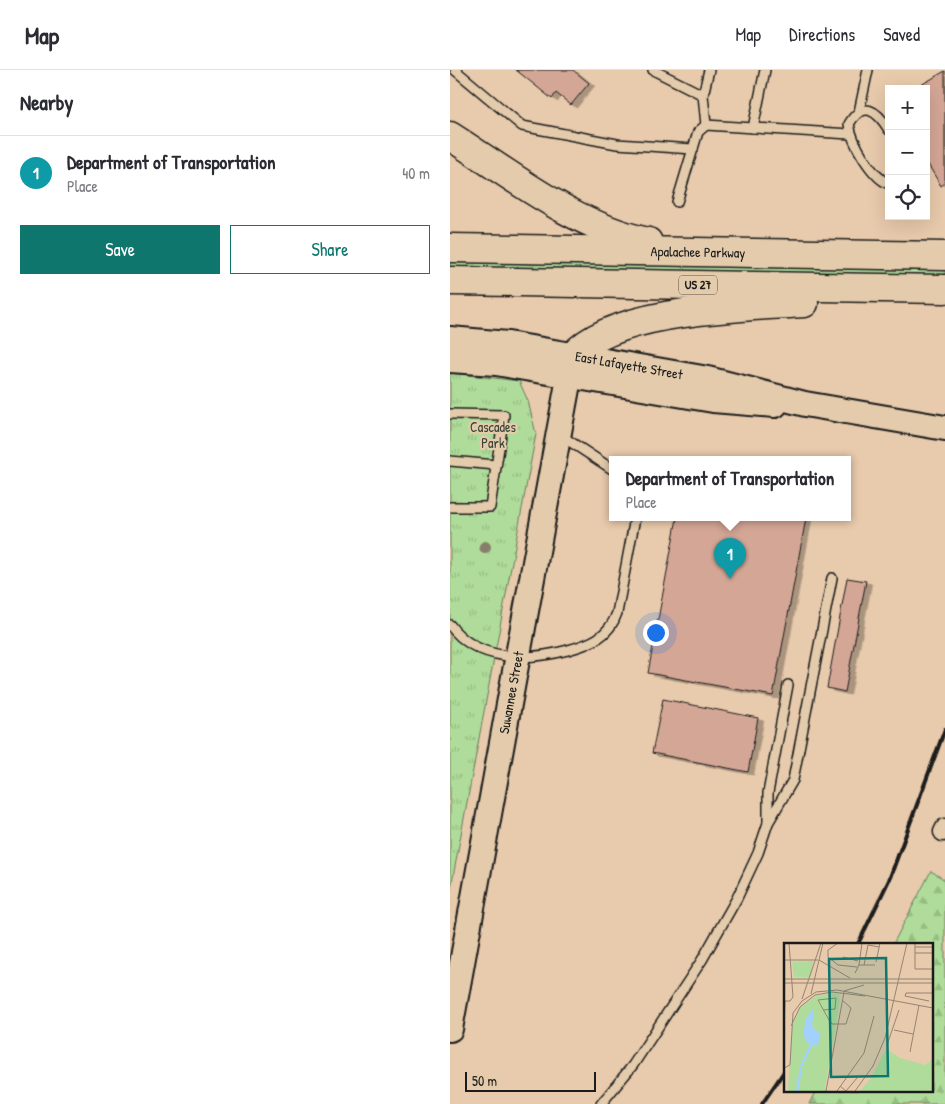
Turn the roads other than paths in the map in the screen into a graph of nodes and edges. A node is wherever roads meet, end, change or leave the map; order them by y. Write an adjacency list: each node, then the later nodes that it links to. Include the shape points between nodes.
1 (455, 70): 13 (lane, via 522,126 617,144)
2 (654, 70): 6 (lane)
3 (709, 70): 6 (lane)
4 (765, 70): 10 (lane)
5 (868, 70): 7 (lane)
6 (703, 95): 9 (lane)
7 (859, 112): 8 (lane, via 873,111); 11 (lane, via 849,124)
8 (885, 123)
9 (706, 125): 10 (lane); 13 (lane, via 698,132)
10 (753, 128): 11 (lane)
11 (850, 134): 14 (lane, via 876,178)
12 (450, 136): 17 (main road, via 560,207 599,227 656,244)
13 (693, 149): 15 (lane)
14 (885, 182)
15 (676, 202)
16 (450, 248): 17 (main road, Apalachee Parkway)
17 (726, 254): 18 (main road, Apalachee Parkway)
18 (945, 256)
19 (450, 281): 20 (main road, US 27)
20 (945, 289)
21 (945, 293): 24 (main road, via 758,306 665,317 607,332 584,345)
22 (450, 339): 24 (street, East Lafayette Street, via 493,342)
23 (450, 360): 24 (street, East Lafayette Street)
24 (572, 366): 26 (street, East Lafayette Street, via 715,381 805,404); 27 (street, Suwannee Street)
25 (450, 414): 29 (lane, via 504,415)
26 (945, 428)
27 (558, 434): 30 (lane); 35 (street, Suwannee Street)
28 (450, 461): 29 (lane)
29 (496, 465): 31 (lane, via 490,507)
30 (609, 467)
31 (450, 507)
32 (633, 521): 35 (lane, via 617,613 609,630 577,648)
33 (832, 578): 37 (lane, via 793,780)
34 (450, 625): 35 (lane, via 472,645)
35 (518, 658): 38 (street, Suwannee Street)
36 (788, 684): 37 (lane, via 768,793)
37 (768, 823): 39 (lane, via 737,898 702,960 633,1065)
38 (450, 1029)
39 (601, 1104)

